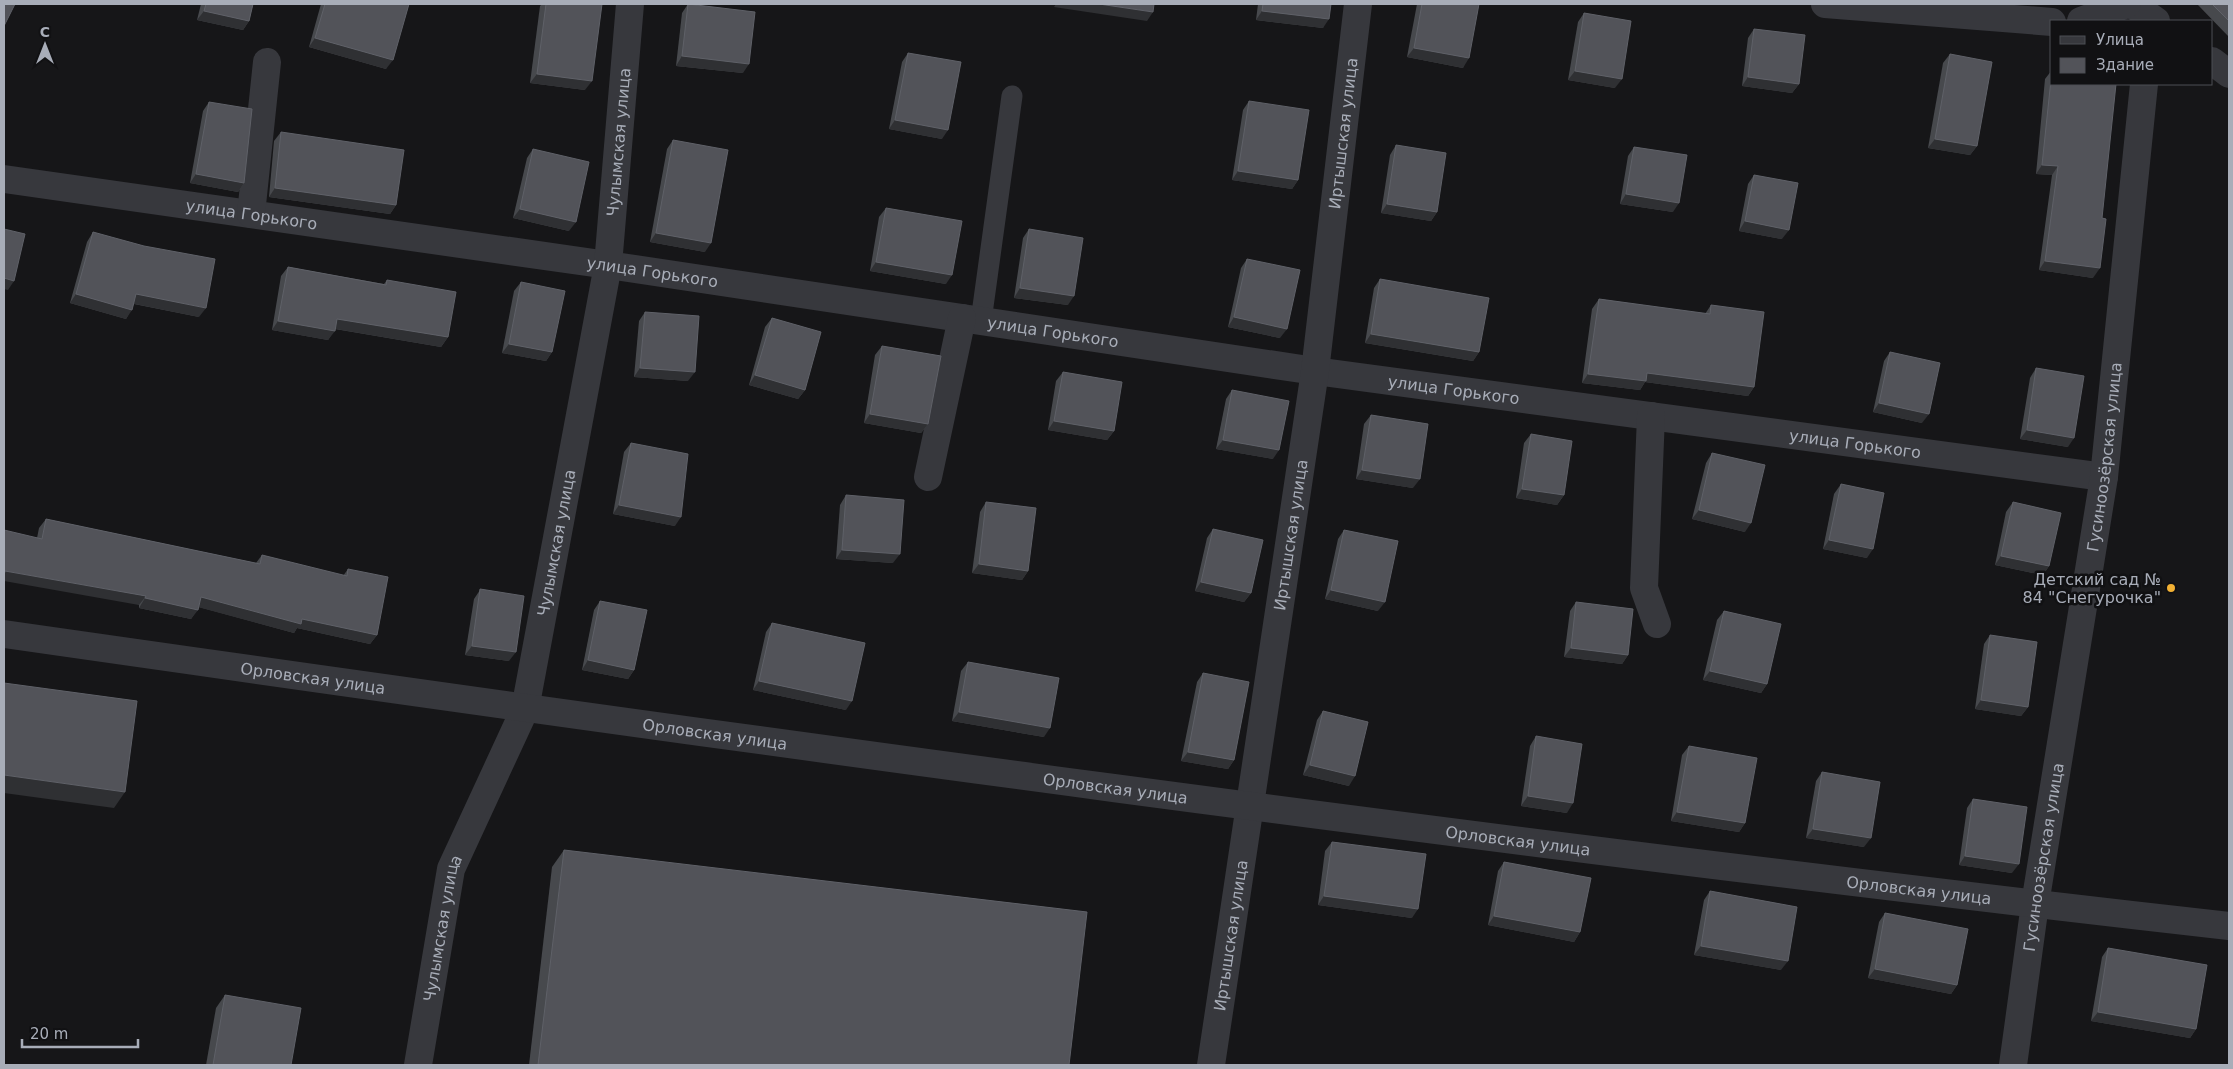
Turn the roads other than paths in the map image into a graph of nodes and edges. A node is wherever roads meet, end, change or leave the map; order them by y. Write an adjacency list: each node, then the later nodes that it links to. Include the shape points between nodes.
1 (630, 4): 17 (street, Чулымская улица)
2 (1358, 4): 19 (street, Иртышская улица)
3 (1825, 4): 9 (street)
4 (2127, 4): 6 (street)
5 (2131, 4): 7 (street); 8 (street)
6 (2084, 20)
7 (2135, 20)
8 (2155, 20)
9 (2050, 22)
10 (267, 62): 16 (street)
11 (2213, 62): 12 (street)
12 (2229, 74)
13 (2144, 85): 22 (street, Гусиноозёрская улица)
14 (1012, 96): 18 (lane)
15 (4, 178): 16 (street, улица Горького)
16 (251, 214): 17 (street, улица Горького)
17 (608, 265): 18 (street, улица Горького); 25 (street, Чулымская улица)
18 (971, 320): 19 (street, улица Горького); 21 (street)
19 (1315, 371): 20 (street, улица Горького); 26 (street, Иртышская улица)
20 (1651, 416): 22 (street, улица Горького); 23 (street, via 1644,588)
21 (928, 477)
22 (2104, 477): 27 (street, Гусиноозёрская улица)
23 (1657, 624)
24 (4, 634): 25 (street, Орловская улица)
25 (525, 709): 26 (street, Орловская улица); 29 (street, Чулымская улица, via 451,869)
26 (1249, 807): 27 (street, Орловская улица); 30 (street, Иртышская улица)
27 (2035, 904): 28 (street, Орловская улица); 31 (street, Гусиноозёрская улица)
28 (2229, 926)
29 (418, 1065)
30 (1212, 1065)
31 (2013, 1065)

